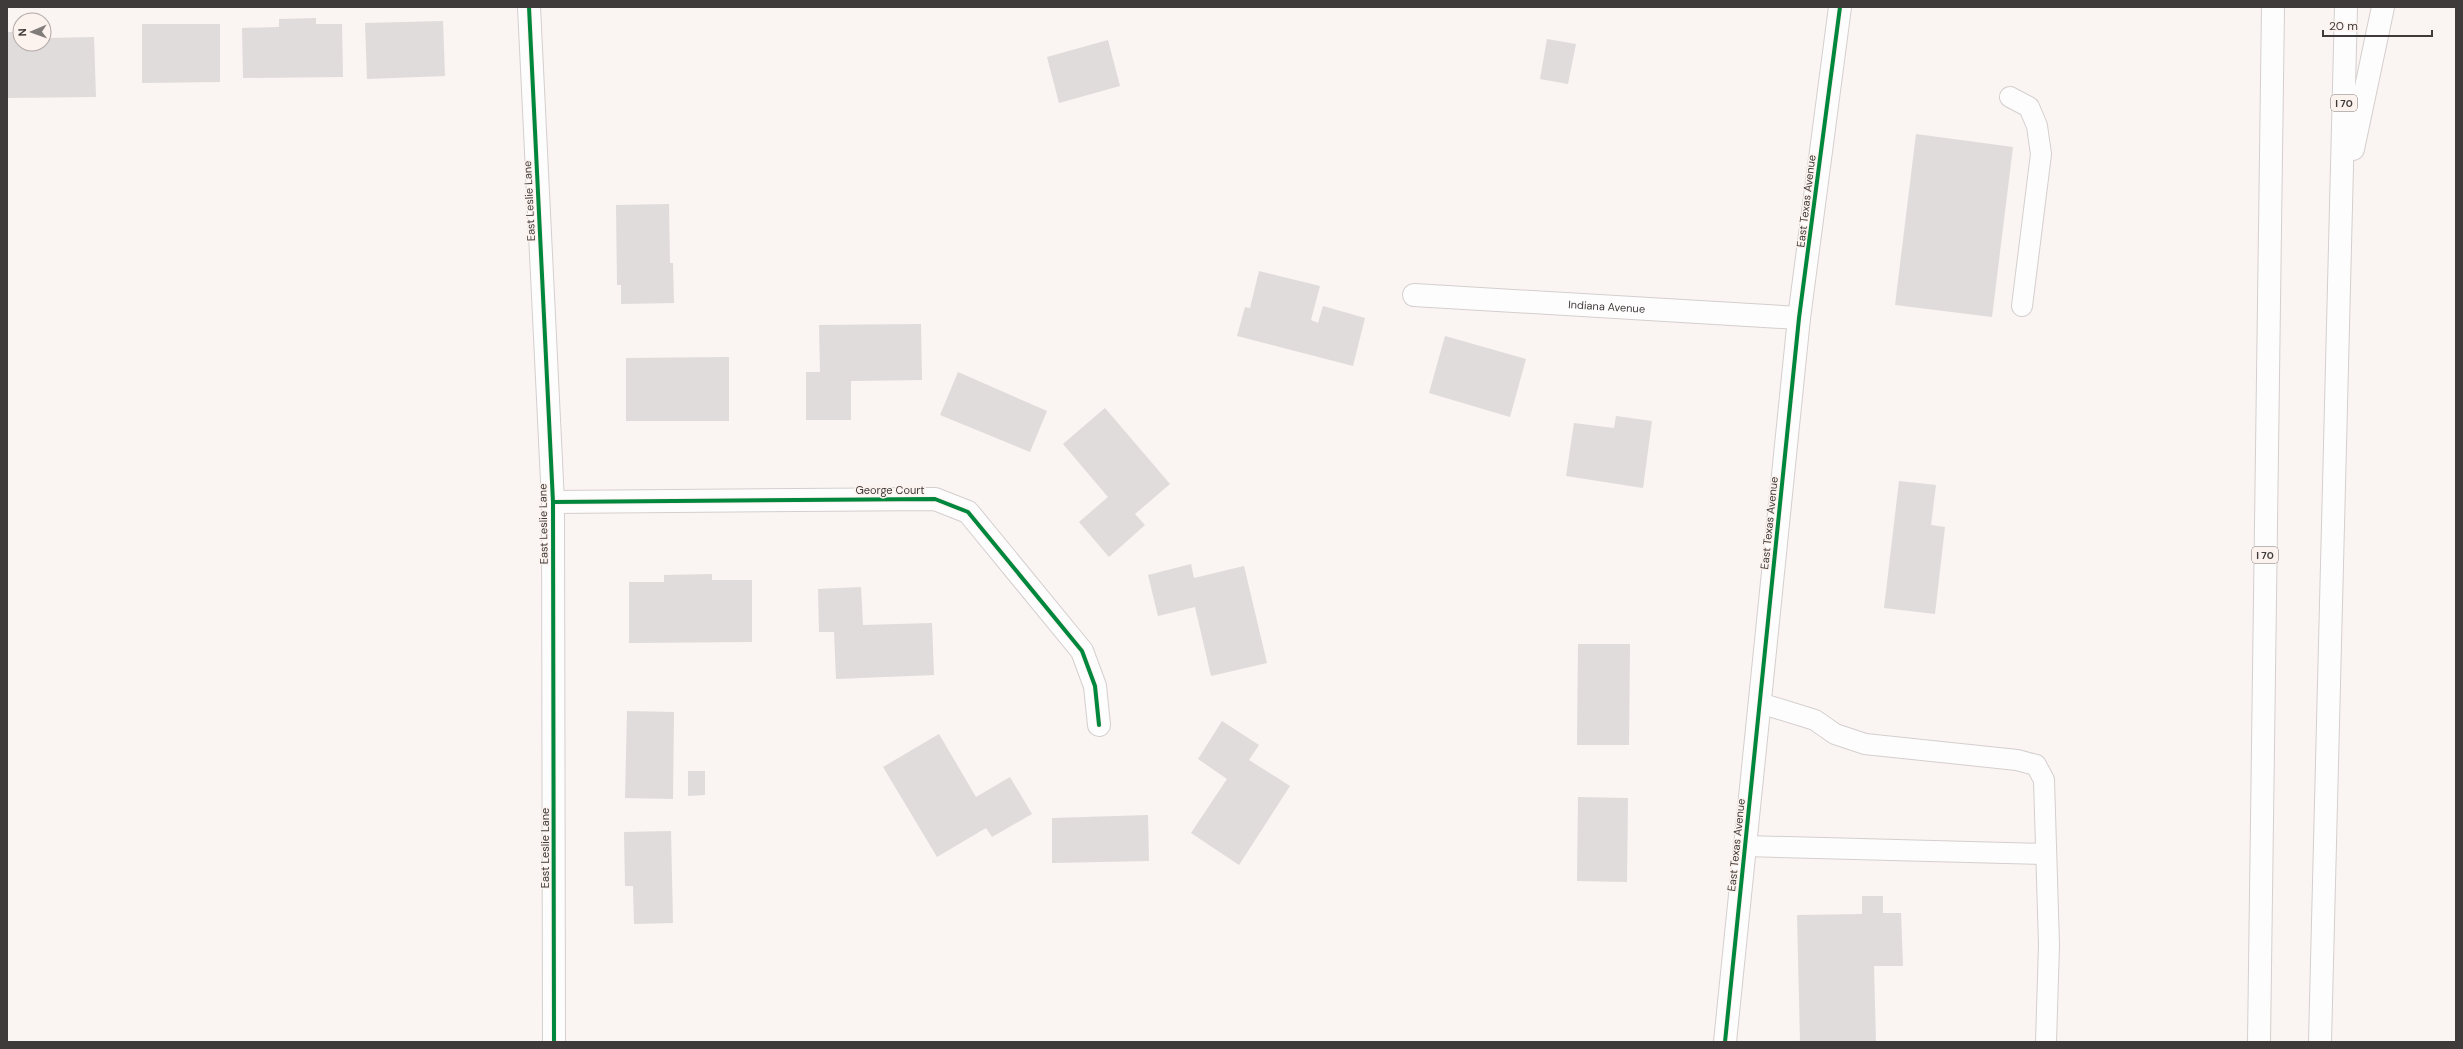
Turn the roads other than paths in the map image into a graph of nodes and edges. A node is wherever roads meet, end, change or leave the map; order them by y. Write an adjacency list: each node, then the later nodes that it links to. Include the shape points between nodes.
1 (529, 7): 13 (main road, East Leslie Lane)
2 (1840, 7): 12 (main road, East Texas Avenue)
3 (2267, 7): 7 (main road)
4 (2273, 7): 7 (main road, I 70)
5 (2346, 7): 9 (main road, I 70)
6 (2384, 7): 9 (main road)
7 (2272, 68): 21 (main road, I 70)
8 (2010, 97): 11 (lane, via 2029,107 2037,126 2041,154)
9 (2342, 199): 22 (main road, I 70)
10 (1414, 295): 12 (main road, Indiana Avenue)
11 (2022, 306)
12 (1799, 318): 14 (main road, East Texas Avenue)
13 (552, 502): 15 (main road, George Court, via 935,499 968,512 1082,652 1096,686); 18 (main road, East Leslie Lane)
14 (1760, 703): 16 (main road, East Texas Avenue); 17 (lane, via 1815,720 1835,734 1865,744 2017,760 2036,765 2044,780)
15 (1099, 725)
16 (1745, 846): 17 (lane); 19 (main road, East Texas Avenue)
17 (2046, 854): 20 (lane, via 2049,945)
18 (554, 1042)
19 (1725, 1042)
20 (2046, 1042)
21 (2259, 1042)
22 (2320, 1042)

